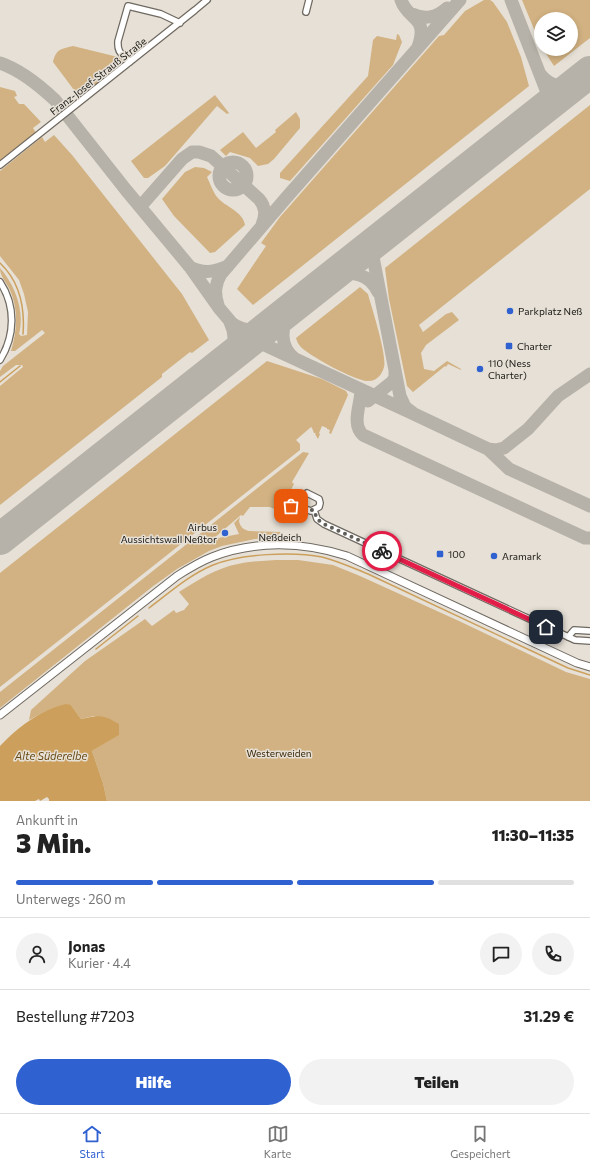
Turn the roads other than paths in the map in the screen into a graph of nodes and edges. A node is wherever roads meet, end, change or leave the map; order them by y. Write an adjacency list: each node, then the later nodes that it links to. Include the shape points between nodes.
1 (207, 0): 4 (street, Franz-Josef-Strauß Straße)
2 (309, 0): 3 (street)
3 (306, 12)
4 (180, 23): 5 (street, Franz-Josef-Strauß Straße); 5 (street, via 161,14 128,6 118,48)
5 (130, 62): 6 (street, Franz-Josef-Strauß Straße)
6 (0, 165)
7 (0, 282): 8 (street, via 10,304 12,324 8,344)
8 (0, 360)
9 (307, 493): 10 (street, via 320,501 319,507)
10 (314, 510): 11 (street, via 293,505); 13 (street, via 317,519 324,524)
11 (287, 515)
12 (590, 631): 13 (street, via 574,630)
13 (568, 637): 14 (street)
14 (590, 641)
15 (590, 667): 16 (street, Neßdeich, via 347,556 311,547 261,546 233,550 213,557 177,576)
16 (0, 715)

